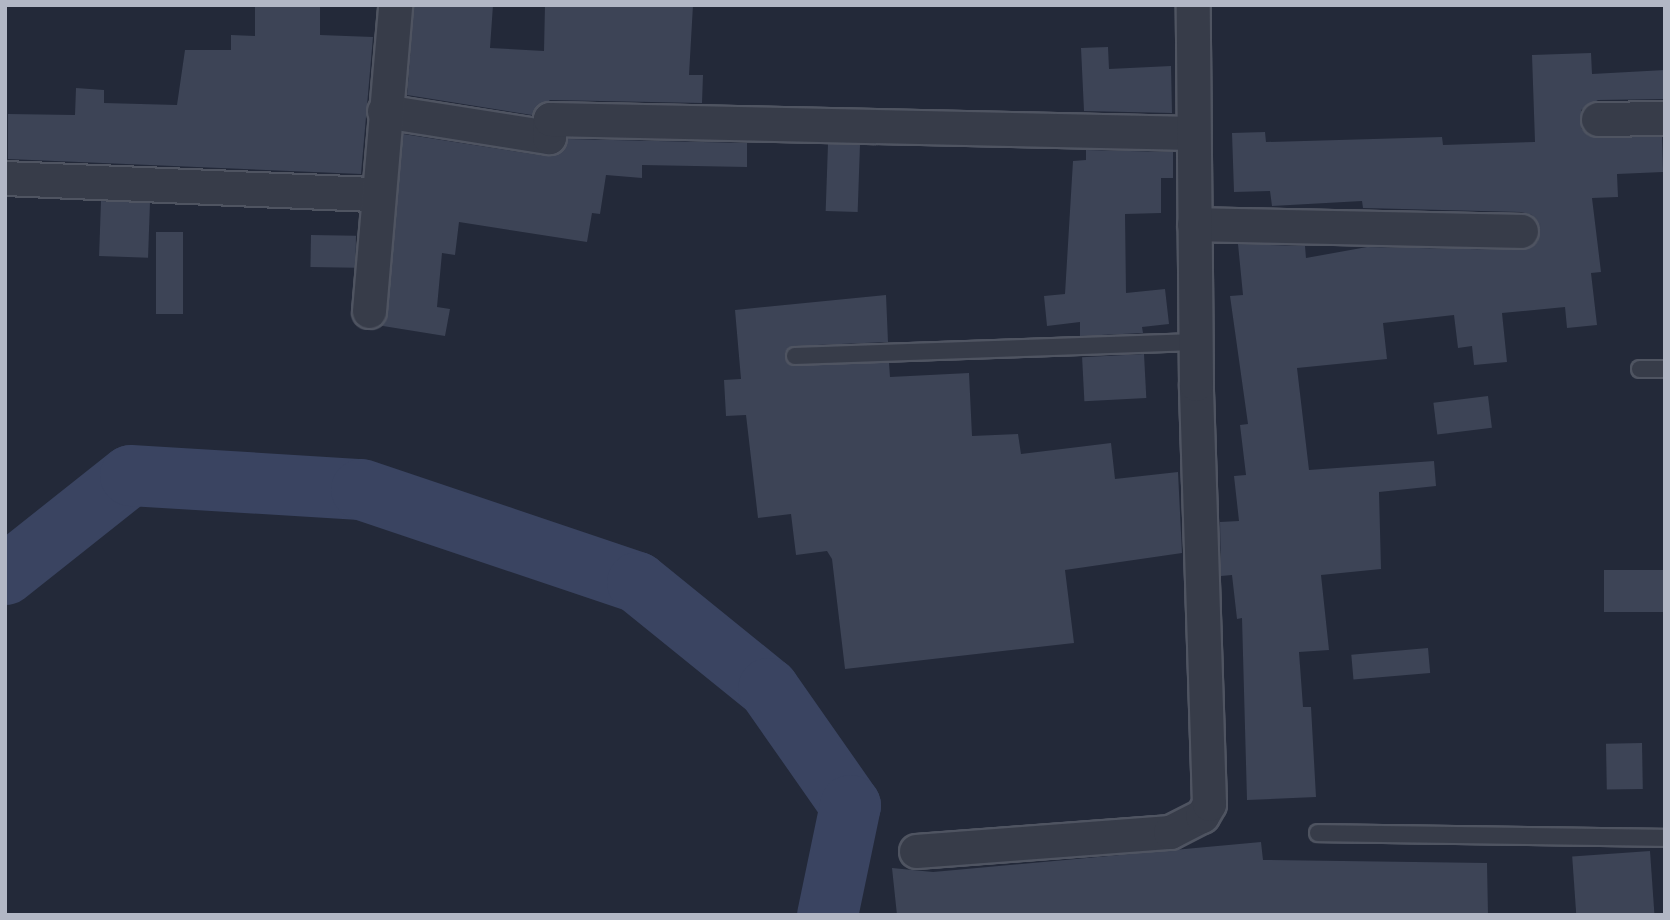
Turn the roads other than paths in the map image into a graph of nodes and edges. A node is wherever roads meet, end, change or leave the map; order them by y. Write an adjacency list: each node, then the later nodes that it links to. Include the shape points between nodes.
1 (395, 5): 3 (street)
2 (1193, 5): 6 (street)
3 (384, 111): 6 (street, via 549,137 550,119 666,126); 8 (street)
4 (1665, 118): 5 (street)
5 (1598, 119)
6 (1193, 133): 9 (street)
7 (5, 178): 8 (street)
8 (377, 194): 11 (street)
9 (1194, 224): 10 (street); 12 (street)
10 (1521, 231)
11 (369, 310)
12 (1195, 342): 13 (lane); 18 (street, via 1212,770 1202,817 1157,833)
13 (795, 356)
14 (1640, 369): 15 (lane)
15 (1665, 369)
16 (1318, 832): 17 (lane)
17 (1665, 838)
18 (916, 850)

